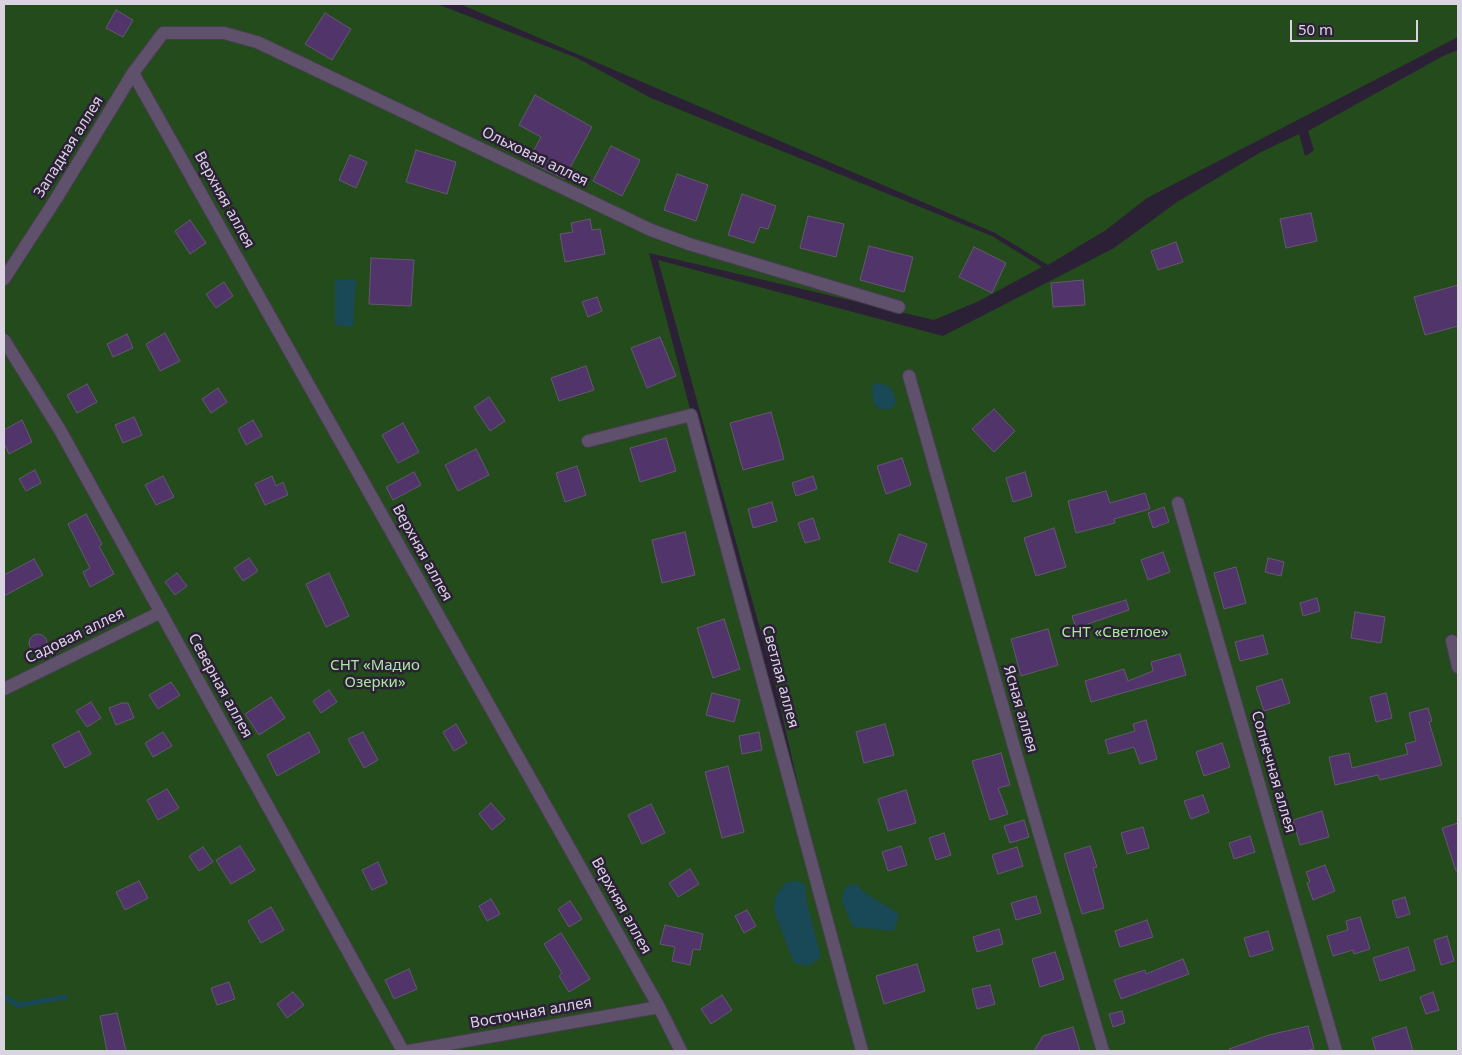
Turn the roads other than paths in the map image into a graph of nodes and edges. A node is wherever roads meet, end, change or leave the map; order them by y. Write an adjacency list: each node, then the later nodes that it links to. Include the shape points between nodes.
1 (163, 33): 2 (street, Западная аллея); 4 (street, Ольховая аллея, via 224,33 257,42 651,230)
2 (133, 72): 3 (street, Западная аллея); 13 (street, Верхняя аллея)
3 (4, 279)
4 (899, 307)
5 (4, 340): 9 (street, Северная аллея, via 60,430)
6 (909, 376): 18 (street, Ясная аллея)
7 (588, 441): 17 (street, Светлая аллея, via 691,415)
8 (1178, 502): 19 (street, Солнечная аллея)
9 (161, 612): 12 (street, Садовая аллея); 14 (street, Северная аллея)
10 (1452, 641): 11 (street)
11 (1458, 667)
12 (4, 689)
13 (659, 1007): 15 (street, Восточная аллея); 16 (street, Верхняя аллея)
14 (403, 1051)
15 (408, 1051)
16 (681, 1051)
17 (862, 1051)
18 (1103, 1051)
19 (1336, 1051)

